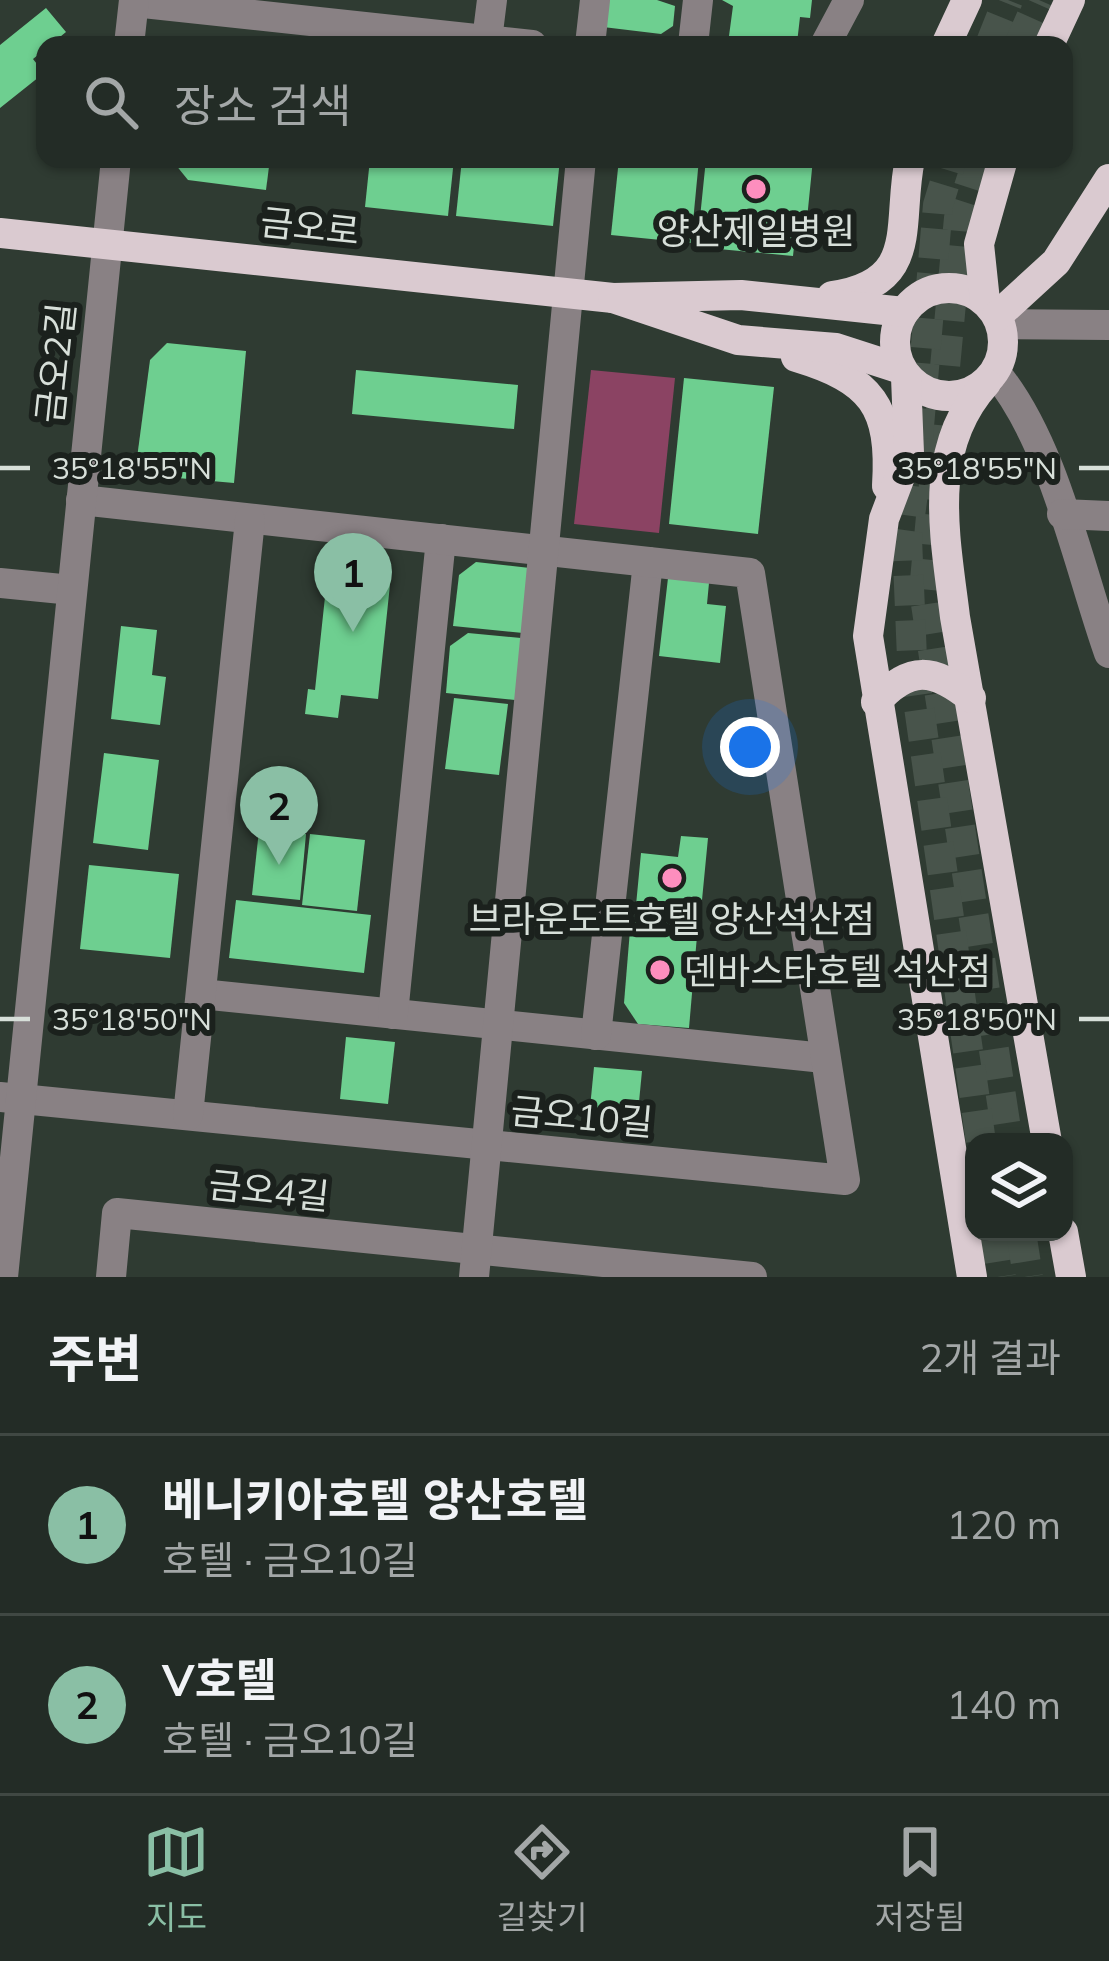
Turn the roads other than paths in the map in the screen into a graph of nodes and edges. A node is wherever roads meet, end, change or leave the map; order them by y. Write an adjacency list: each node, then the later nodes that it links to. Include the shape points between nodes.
1 (492, 0): 11 (street)
2 (595, 0): 12 (street)
3 (698, 0): 13 (street)
4 (849, 0): 14 (street)
5 (967, 0): 15 (main road)
6 (1070, 0): 16 (main road)
7 (134, 1): 8 (street); 9 (street)
8 (300, 10): 10 (street)
9 (130, 36)
10 (462, 36)
11 (488, 36)
12 (591, 36)
13 (694, 36)
14 (830, 36)
15 (950, 36)
16 (1053, 36)
17 (115, 168): 24 (street, 금오2길)
18 (580, 168): 39 (street)
19 (911, 168): 26 (main road, via 903,238 890,270 862,289)
20 (913, 168): 27 (main road, via 921,252)
21 (1001, 168): 28 (main road, via 979,244)
22 (1109, 179): 28 (main road, via 1056,262)
23 (0, 232): 24 (main road, 금오로)
24 (106, 244): 25 (main road, 금오로); 33 (street, 금오2길)
25 (613, 298): 26 (main road, 금오로); 30 (main road, 금오로)
26 (793, 300): 27 (main road, 금오로)
27 (905, 310): 28 (main road, via 953,288); 31 (main road, via 894,340)
28 (994, 314): 29 (street); 32 (main road, via 1002,357)
29 (1109, 326)
30 (738, 340): 31 (main road, 금오로, via 836,348); 36 (main road, via 829,368 862,387 887,430)
31 (904, 373): 32 (main road, via 919,388 953,397); 36 (main road, via 909,453)
32 (991, 378): 34 (street, via 1025,412); 44 (main road, via 957,419 944,475 952,596)
33 (81, 500): 37 (street, 금오10길); 42 (street, 금오2길)
34 (1062, 514): 35 (street); 43 (street)
35 (1109, 516)
36 (884, 519): 45 (main road, via 868,636)
37 (250, 520): 38 (street, 금오10길); 46 (street)
38 (441, 539): 39 (street, 금오10길); 47 (street)
39 (542, 551): 40 (street, 금오10길); 48 (street)
40 (649, 562): 49 (street); 50 (street, 금오10길, via 750,573)
41 (0, 583): 42 (street)
42 (72, 590): 51 (street, 금오2길)
43 (1109, 653)
44 (971, 698): 45 (main road, via 942,675 916,672); 53 (main road)
45 (876, 702): 61 (main road)
46 (201, 994): 47 (street); 52 (street)
47 (393, 1014): 48 (street)
48 (496, 1024): 49 (street); 54 (street)
49 (596, 1035): 50 (street)
50 (824, 1058): 54 (street, 금오10길, via 845,1180)
51 (10, 1098): 52 (street, 금오10길); 58 (street, 금오2길)
52 (188, 1115): 54 (street, 금오10길)
53 (1045, 1133)
54 (486, 1146): 56 (street)
55 (1065, 1241): 62 (main road)
56 (476, 1263): 57 (street, 금오4길); 59 (street, 금오4길, via 117,1213)
57 (608, 1270): 60 (street, 금오4길)
58 (3, 1277)
59 (111, 1277)
60 (752, 1277)
61 (972, 1277)
62 (1071, 1277)

